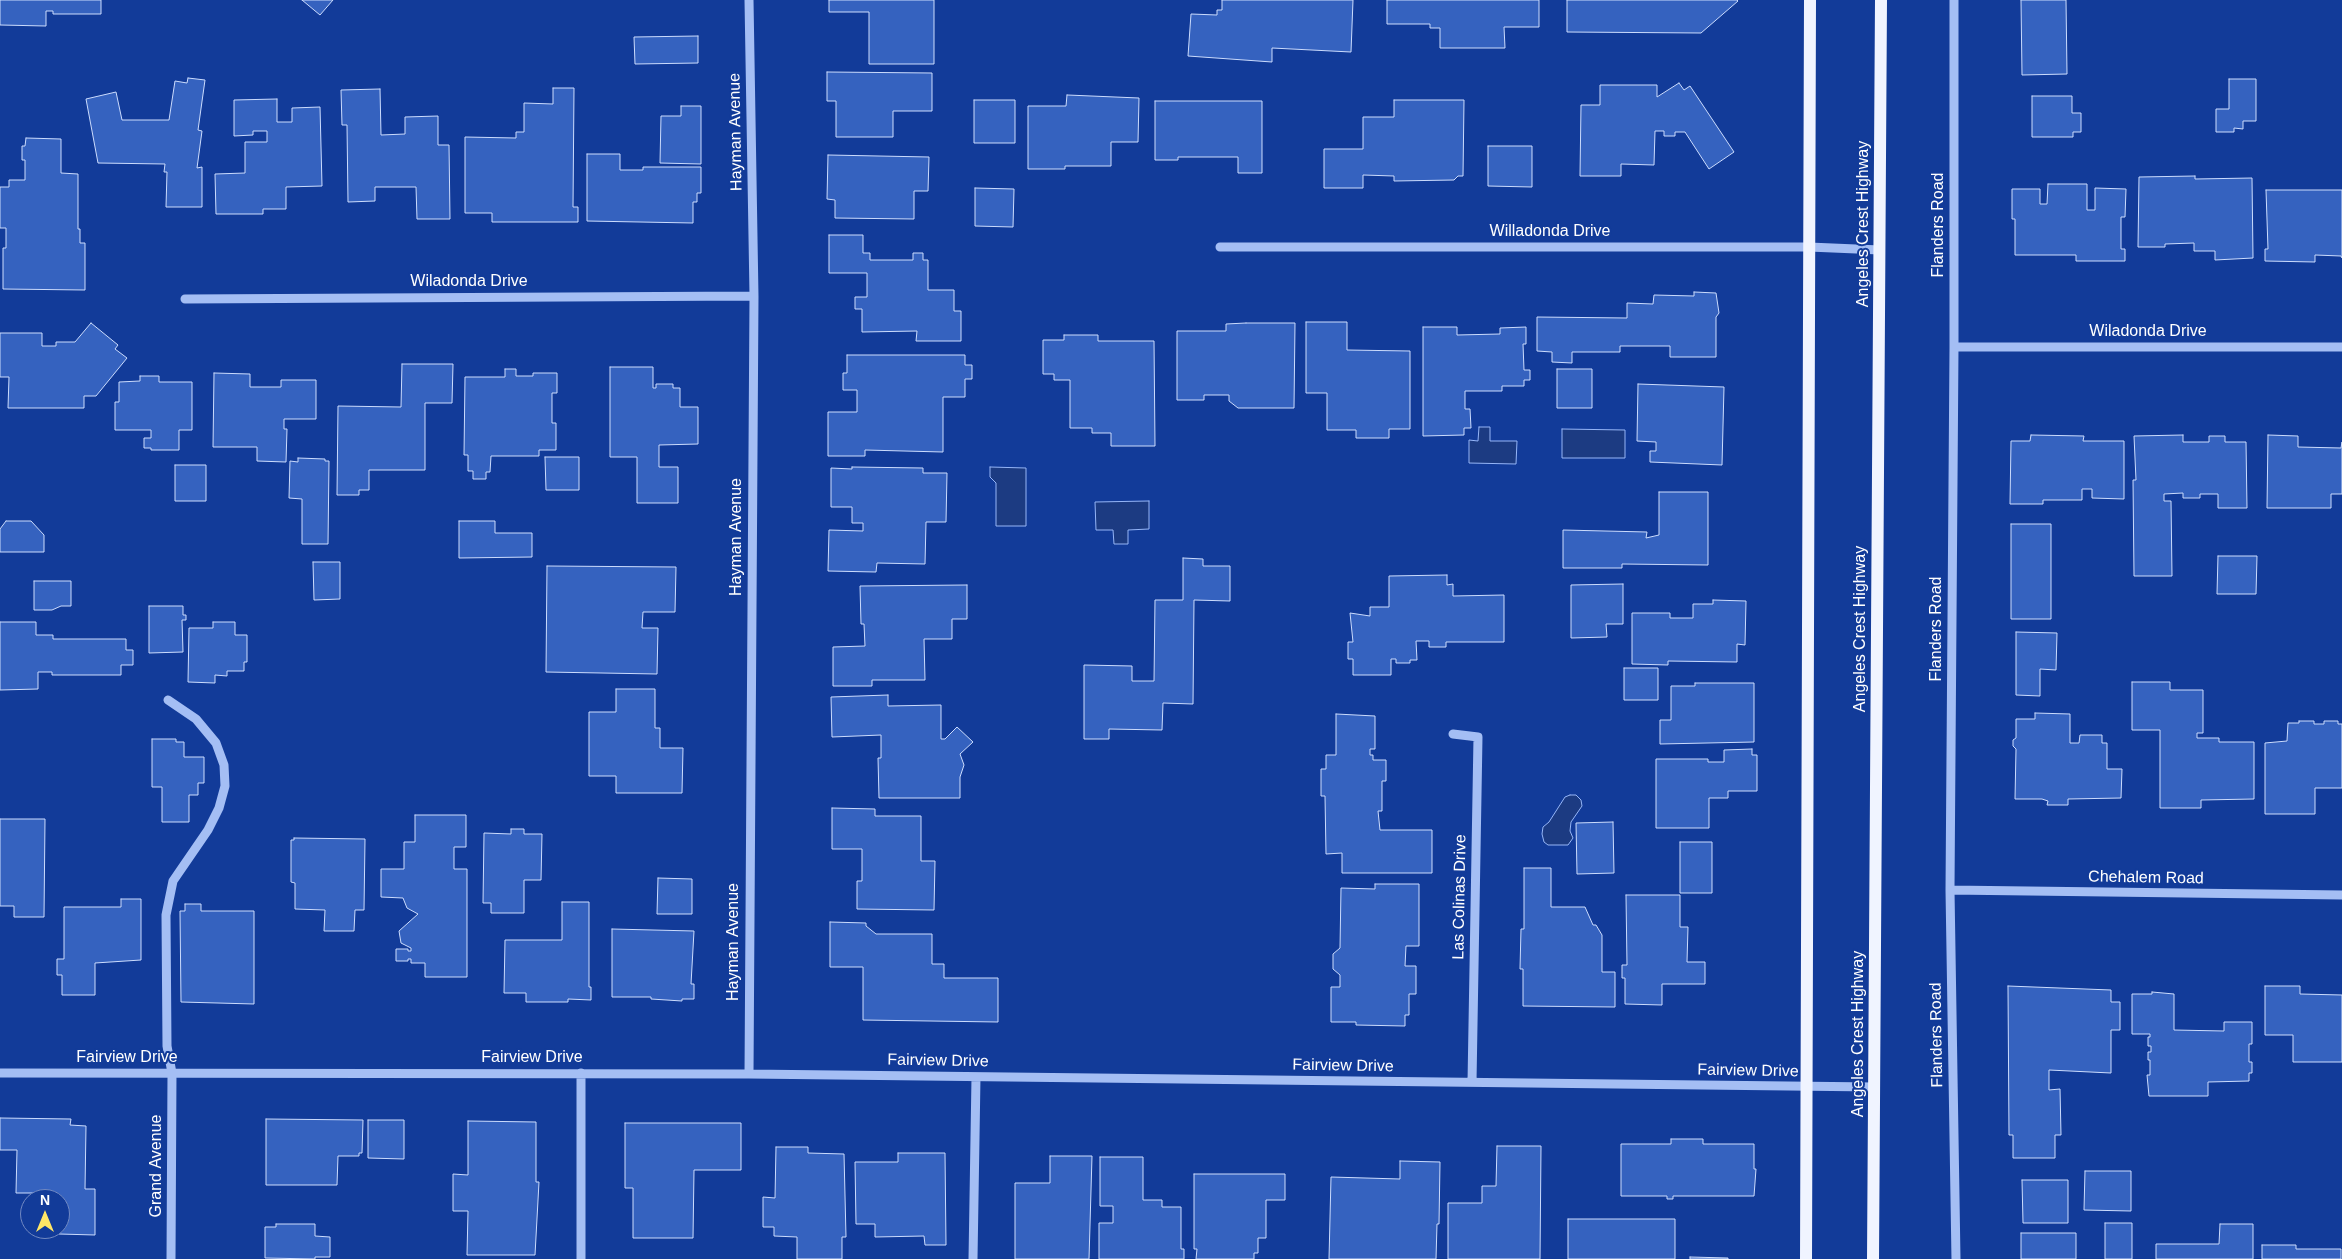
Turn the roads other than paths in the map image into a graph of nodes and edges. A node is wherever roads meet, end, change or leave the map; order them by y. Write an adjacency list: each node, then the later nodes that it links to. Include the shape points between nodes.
1 (749, 0): 8 (street, Hayman Avenue)
2 (1810, 0): 6 (main road)
3 (1881, 0): 7 (main road, Angeles Crest Highway)
4 (1954, 0): 10 (street, Flanders Road)
5 (1220, 248): 6 (street, Willadonda Drive)
6 (1809, 248): 7 (street, Willadonda Drive); 22 (main road)
7 (1880, 250): 23 (main road, Angeles Crest Highway)
8 (754, 296): 9 (street, Wiladonda Drive); 19 (street, Hayman Avenue)
9 (185, 299)
10 (1954, 347): 11 (street, Wiladonda Drive); 14 (street, Flanders Road)
11 (2342, 347)
12 (168, 700): 17 (street, Grand Avenue, via 196,719 216,744 224,764 225,786 220,808 208,830 173,881 166,915 167,1046)
13 (1453, 734): 21 (street, Las Colinas Drive, via 1478,737)
14 (1950, 890): 15 (street, Chehalem Road); 29 (street, Flanders Road)
15 (2342, 895)
16 (0, 1073): 17 (street, Fairview Drive)
17 (172, 1073): 18 (street, Fairview Drive); 24 (street, Grand Avenue)
18 (581, 1073): 19 (street, Fairview Drive); 25 (street)
19 (748, 1074): 20 (street, Fairview Drive)
20 (976, 1077): 21 (street, Fairview Drive); 26 (street)
21 (1472, 1082): 22 (street, Fairview Drive)
22 (1807, 1086): 23 (street, Fairview Drive); 27 (main road)
23 (1875, 1087): 28 (main road, Angeles Crest Highway)
24 (171, 1259)
25 (581, 1259)
26 (973, 1259)
27 (1806, 1259)
28 (1873, 1259)
29 (1956, 1259)

